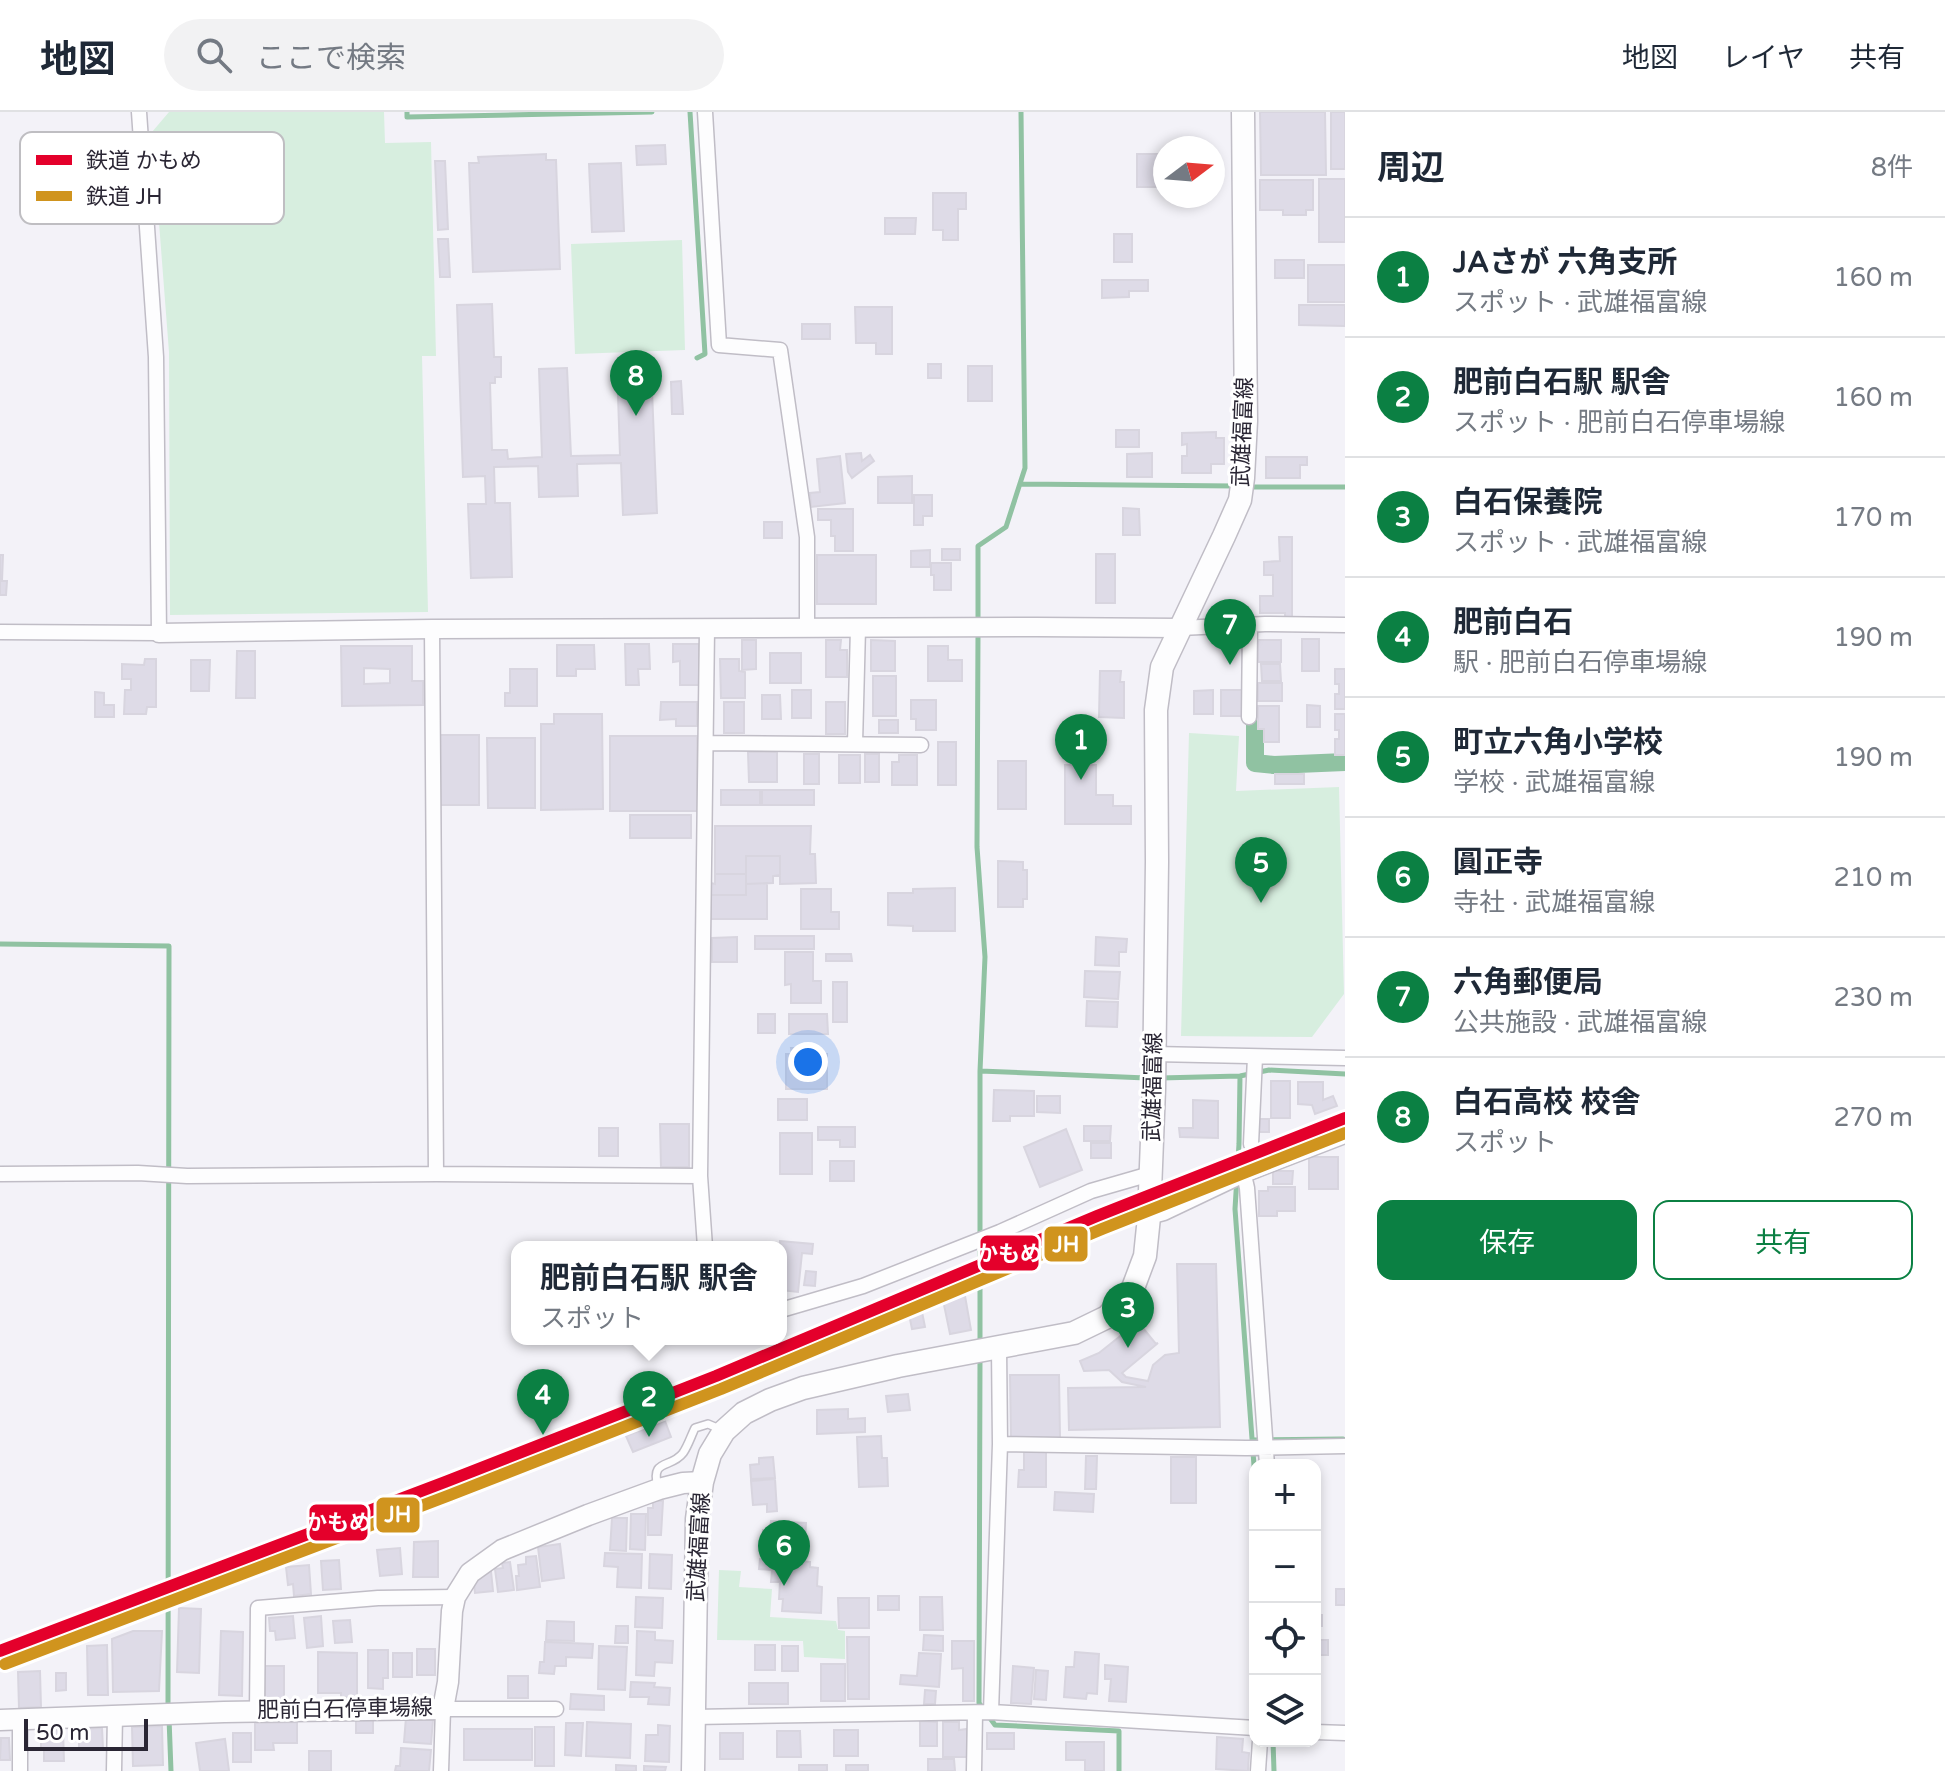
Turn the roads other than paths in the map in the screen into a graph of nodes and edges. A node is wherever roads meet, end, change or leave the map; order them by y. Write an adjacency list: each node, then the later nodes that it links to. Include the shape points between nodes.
1 (139, 112): 4 (street)
2 (1243, 112): 10 (main road, 武雄福富線, via 1246,421 1241,489)
3 (705, 115): 8 (street, via 719,345 780,350 807,537)
4 (140, 132)
5 (147, 224): 14 (street, via 156,357)
6 (1257, 625): 7 (street); 10 (street); 15 (street)
7 (1345, 625)
8 (807, 628): 9 (street); 12 (street)
9 (858, 628): 10 (street); 17 (street)
10 (1180, 628): 21 (main road, 武雄福富線, via 1162,667 1156,710)
11 (432, 629): 12 (street); 14 (street); 25 (street)
12 (707, 629): 16 (street)
13 (0, 632): 14 (street)
14 (159, 633)
15 (1249, 717)
16 (706, 743): 17 (street); 27 (street)
17 (855, 743): 18 (street)
18 (921, 745)
19 (1345, 1058): 20 (street)
20 (1255, 1061): 21 (street); 23 (street)
21 (1154, 1070): 26 (main road, 武雄福富線)
22 (1345, 1136): 28 (street)
23 (1251, 1144)
24 (0, 1174): 25 (street)
25 (436, 1174): 27 (street)
26 (1150, 1174): 29 (main road, 武雄福富線); 31 (street, via 1091,1191 863,1286)
27 (700, 1176): 30 (street)
28 (1237, 1178): 29 (street); 35 (street, via 1247,1188)
29 (1149, 1217): 32 (main road, 武雄福富線, via 1145,1256 1133,1288 1107,1317 1074,1333)
30 (705, 1241)
31 (787, 1308)
32 (988, 1350): 33 (main road, 武雄福富線, via 803,1388 744,1413); 34 (street)
33 (724, 1431): 38 (main road, 武雄福富線); 39 (lane, via 708,1424 695,1428 677,1459 656,1470)
34 (1000, 1444): 35 (street); 44 (street)
35 (1261, 1444): 36 (street); 37 (street)
36 (1345, 1446)
37 (1265, 1459)
38 (702, 1482): 39 (main road); 46 (main road, 武雄福富線)
39 (659, 1489): 40 (main road, via 502,1550 470,1573)
40 (455, 1597): 41 (main road, 肥前白石停車場線); 43 (street, via 258,1608)
41 (443, 1709): 42 (street); 43 (main road, 肥前白石停車場線); 54 (street)
42 (556, 1709)
43 (257, 1711): 45 (main road, 肥前白石停車場線)
44 (984, 1712): 46 (street); 48 (street); 56 (street)
45 (115, 1715): 47 (main road, 肥前白石停車場線); 53 (street)
46 (694, 1717): 55 (main road, 武雄福富線)
47 (10, 1719): 52 (street)
48 (1249, 1728)
49 (1321, 1732): 50 (street)
50 (1345, 1733)
51 (1260, 1747): 57 (street)
52 (20, 1771)
53 (114, 1771)
54 (441, 1771)
55 (693, 1771)
56 (974, 1771)
57 (1258, 1771)

